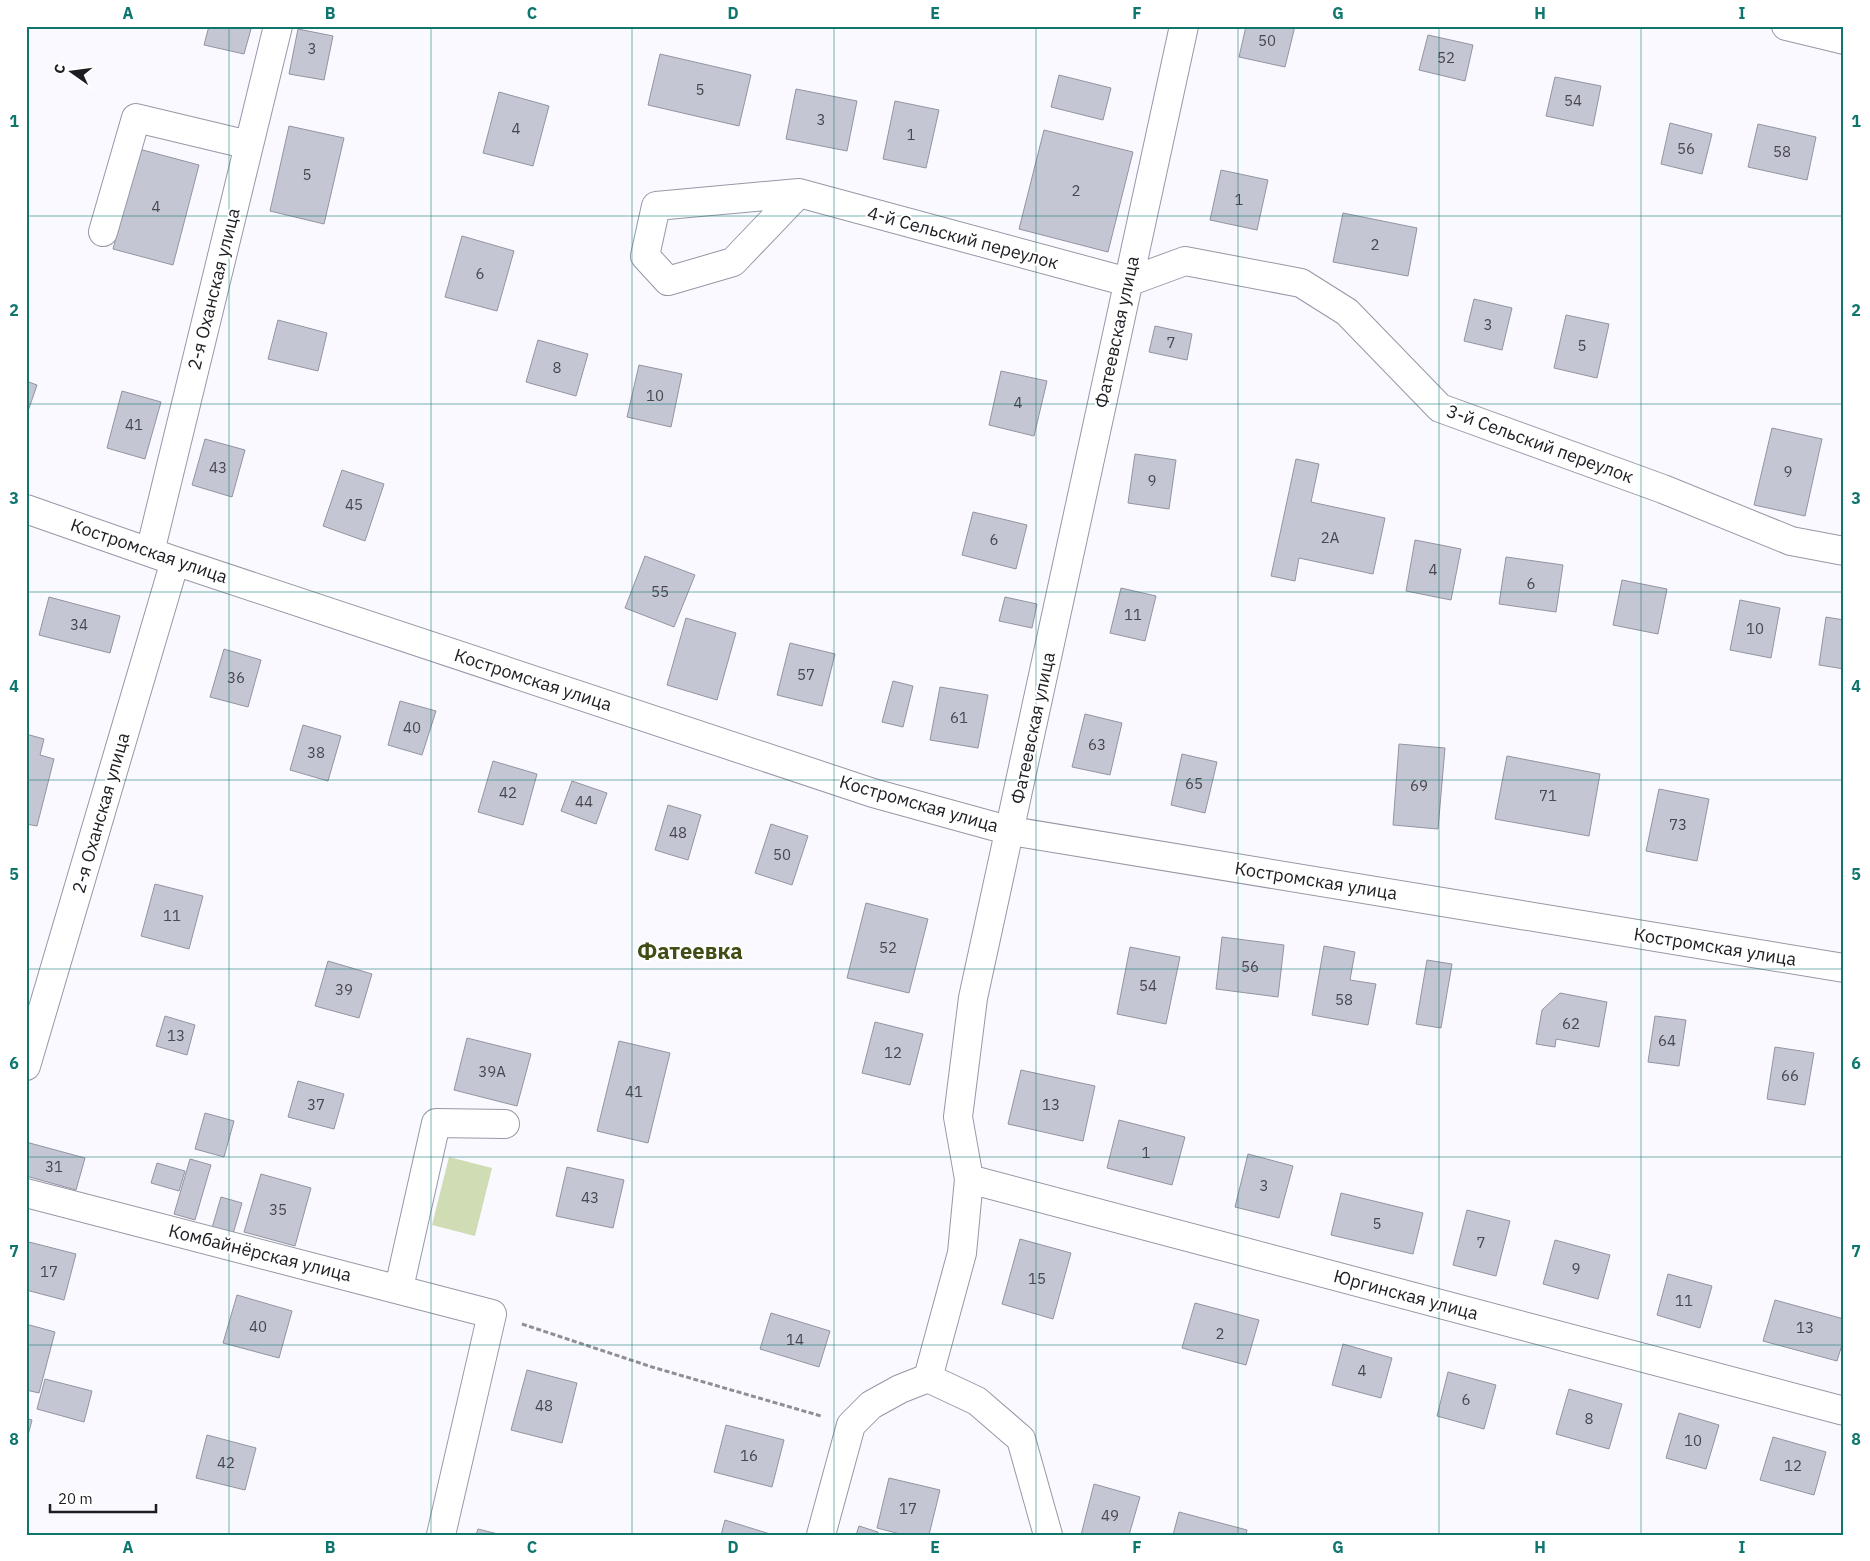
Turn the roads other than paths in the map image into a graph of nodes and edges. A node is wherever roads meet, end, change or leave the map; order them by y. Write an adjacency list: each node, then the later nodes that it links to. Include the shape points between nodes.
1 (278, 26): 5 (street, 2-я Оханская улица)
2 (1184, 26): 8 (street, Фатеевская улица)
3 (1786, 26): 4 (street)
4 (1844, 40)
5 (249, 145): 7 (street, via 136,118); 11 (street, 2-я Оханская улица)
6 (799, 193): 6 (street, 4-й Сельский переулок, via 733,262 668,281 645,256 656,206); 8 (street, 4-й Сельский переулок)
7 (103, 232)
8 (1128, 282): 10 (street, 3-й Сельский переулок, via 1185,261 1301,283 1347,312 1440,408 1664,489 1791,541); 13 (street, Фатеевская улица)
9 (26, 509): 11 (street, Костромская улица)
10 (1844, 551)
11 (150, 552): 12 (street, Костромская улица)
12 (175, 561): 13 (street, Костромская улица, via 872,793); 15 (street, 2-я Оханская улица)
13 (1011, 831): 14 (street, Костромская улица); 17 (street, Фатеевская улица, via 974,998 958,1117)
14 (1844, 968)
15 (26, 1066)
16 (505, 1124): 19 (street, via 436,1123)
17 (969, 1179): 20 (street, Фатеевская улица, via 962,1253); 21 (street, Юргинская улица)
18 (26, 1193): 19 (street, Комбайнёрская улица)
19 (399, 1288): 22 (street, Комбайнёрская улица, via 492,1314)
20 (928, 1378): 23 (street, via 872,1405 851,1424); 24 (street, via 977,1400 1021,1439)
21 (1844, 1411)
22 (441, 1535)
23 (821, 1535)
24 (1048, 1535)

